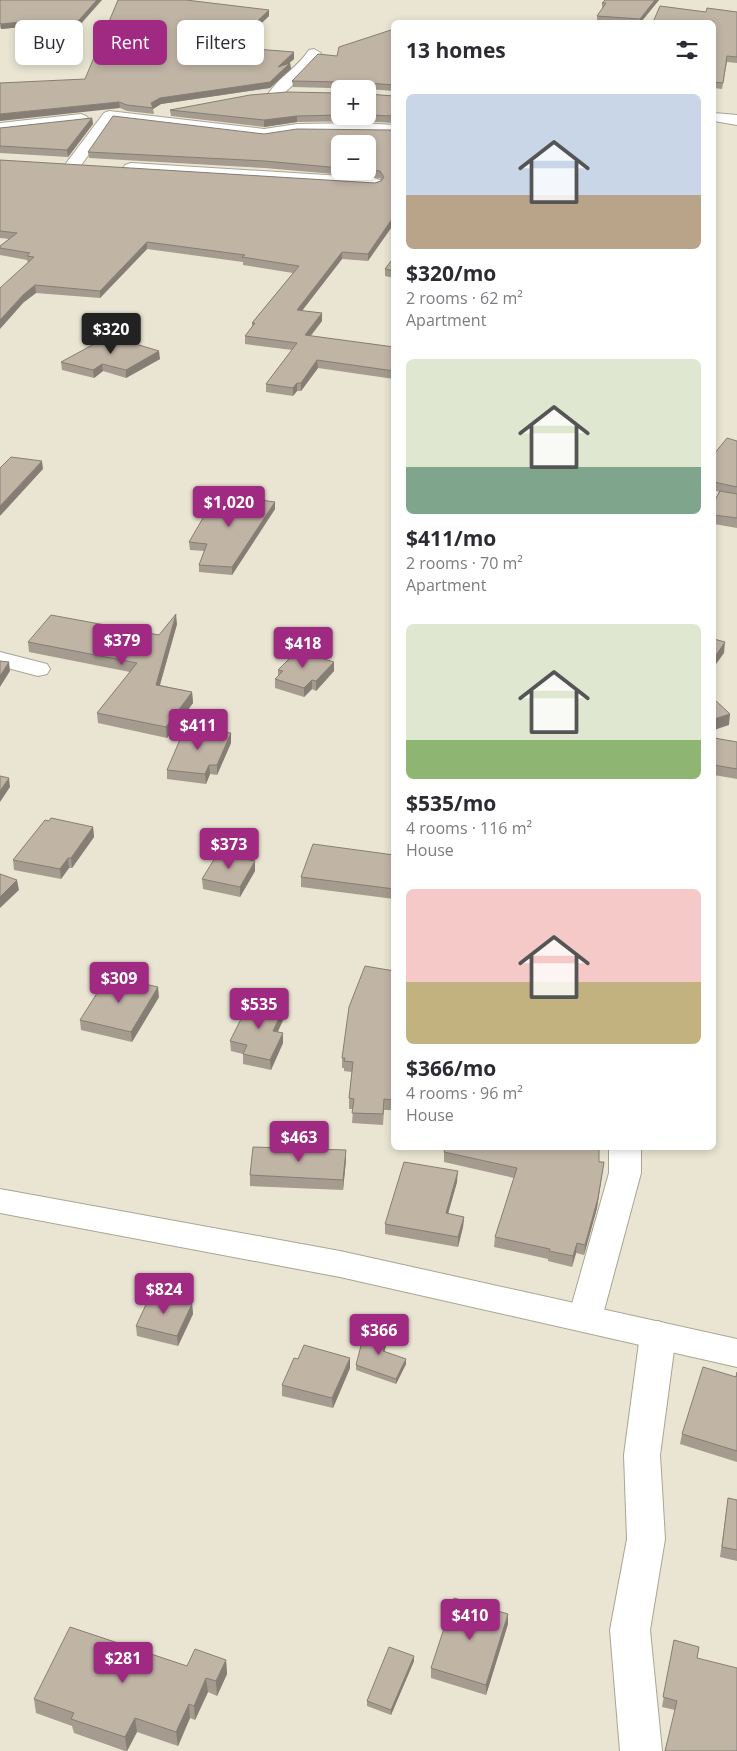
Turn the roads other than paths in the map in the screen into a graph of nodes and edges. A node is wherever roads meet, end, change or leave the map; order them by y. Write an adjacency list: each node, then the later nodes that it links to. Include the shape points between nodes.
1 (314, 52): 3 (street, via 311,61 284,82)
2 (296, 93): 3 (street)
3 (275, 94): 4 (street)
4 (258, 95)
5 (180, 108): 6 (street)
6 (109, 116): 9 (street); 10 (street, via 264,134 297,128); 12 (street)
7 (716, 117): 8 (street)
8 (737, 120)
9 (0, 128)
10 (391, 130)
11 (54, 164): 12 (street)
12 (73, 166): 13 (street)
13 (92, 166)
14 (111, 167): 15 (street)
15 (374, 183)
16 (0, 659): 17 (street)
17 (38, 669)
18 (625, 1150): 20 (street, via 625,1173)
19 (0, 1201): 20 (street, via 340,1264)
20 (585, 1318): 21 (street)
21 (658, 1335): 22 (street); 23 (street, via 642,1455 646,1539 630,1630)
22 (737, 1353)
23 (641, 1751)

